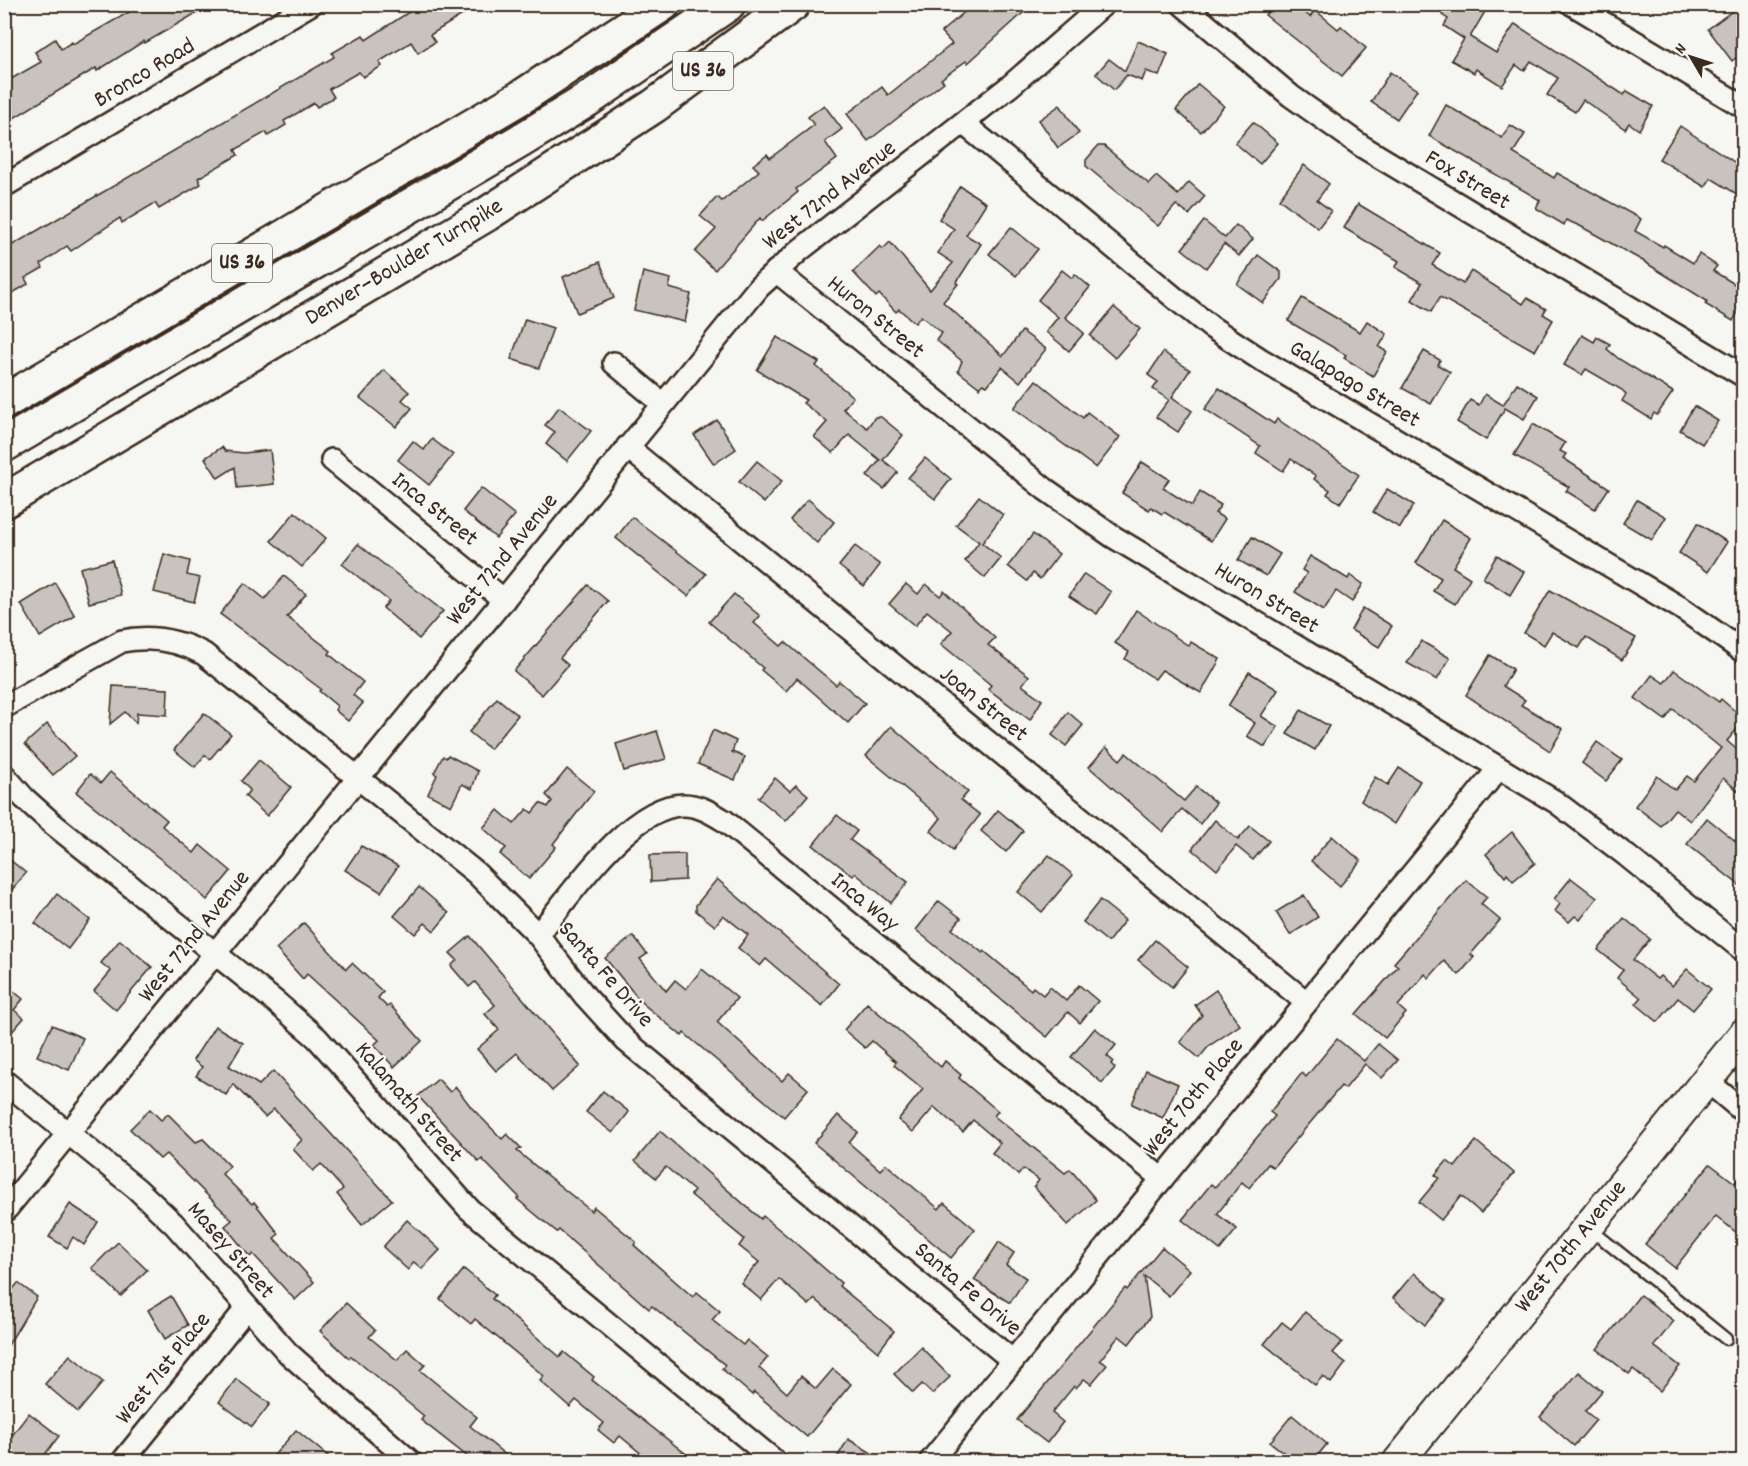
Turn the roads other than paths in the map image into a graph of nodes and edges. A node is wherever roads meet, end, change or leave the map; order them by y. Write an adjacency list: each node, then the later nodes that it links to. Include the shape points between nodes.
1 (311, 4): 10 (street, Bronco Road)
2 (663, 4): 14 (highway, US 36, via 523,96)
3 (728, 4): 16 (highway, via 530,135)
4 (794, 4): 18 (highway, Denver–Boulder Turnpike / US 36, via 662,100 523,191)
5 (1104, 4): 9 (street, West 72nd Avenue)
6 (1182, 4): 13 (street, Fox Street, via 1291,96 1362,147)
7 (1572, 4): 8 (street)
8 (1743, 107)
9 (963, 123): 11 (street, West 72nd Avenue); 23 (street, Galapago Street, via 1211,327 1681,608)
10 (4, 186)
11 (776, 271): 15 (street, West 72nd Avenue, via 746,301); 25 (street, Huron Street, via 1045,489 1112,536)
12 (614, 363): 15 (street)
13 (1743, 376)
14 (4, 402)
15 (663, 404): 17 (street, West 72nd Avenue)
16 (4, 445)
17 (627, 447): 22 (street, West 72nd Avenue); 31 (street, Joan Street)
18 (83, 456): 20 (highway, Denver–Boulder Turnpike / US 36); 21 (highway)
19 (332, 460): 22 (street, Inca Street)
20 (4, 501)
21 (4, 507)
22 (504, 600): 27 (street, West 72nd Avenue)
23 (1743, 652)
24 (4, 707): 27 (street, Santa Fe Drive, via 122,641 174,641 204,654)
25 (1499, 768): 29 (street, Huron Street, via 1585,822); 31 (street, West 70th Place)
26 (4, 775): 30 (street, Kalamath Street, via 53,824)
27 (358, 776): 28 (street, Santa Fe Drive, via 450,849); 30 (street, West 72nd Avenue)
28 (538, 935): 37 (street, Inca Way, via 603,858 648,815 682,805 706,810 725,821); 42 (street, Santa Fe Drive, via 626,1041)
29 (1743, 951)
30 (215, 954): 36 (street, West 72nd Avenue); 45 (street, Kalamath Street, via 317,1038 469,1209)
31 (1306, 1002): 37 (street, West 70th Place)
32 (1743, 1034): 33 (main road, West 70th Avenue)
33 (1706, 1080): 35 (street); 39 (main road, West 70th Avenue)
34 (4, 1081): 36 (street, Masey Street)
35 (1743, 1112)
36 (69, 1133): 38 (street, West 72nd Avenue); 40 (street, Masey Street, via 174,1224)
37 (1162, 1179): 42 (street, West 70th Place)
38 (4, 1212)
39 (1589, 1228): 41 (lane); 47 (main road, West 70th Avenue)
40 (246, 1309): 43 (street, West 71st Place); 44 (street, Masey Street, via 297,1361)
41 (1726, 1339)
42 (1013, 1361): 46 (street, West 70th Place)
43 (122, 1461)
44 (411, 1461)
45 (776, 1461)
46 (930, 1461)
47 (1398, 1461)

